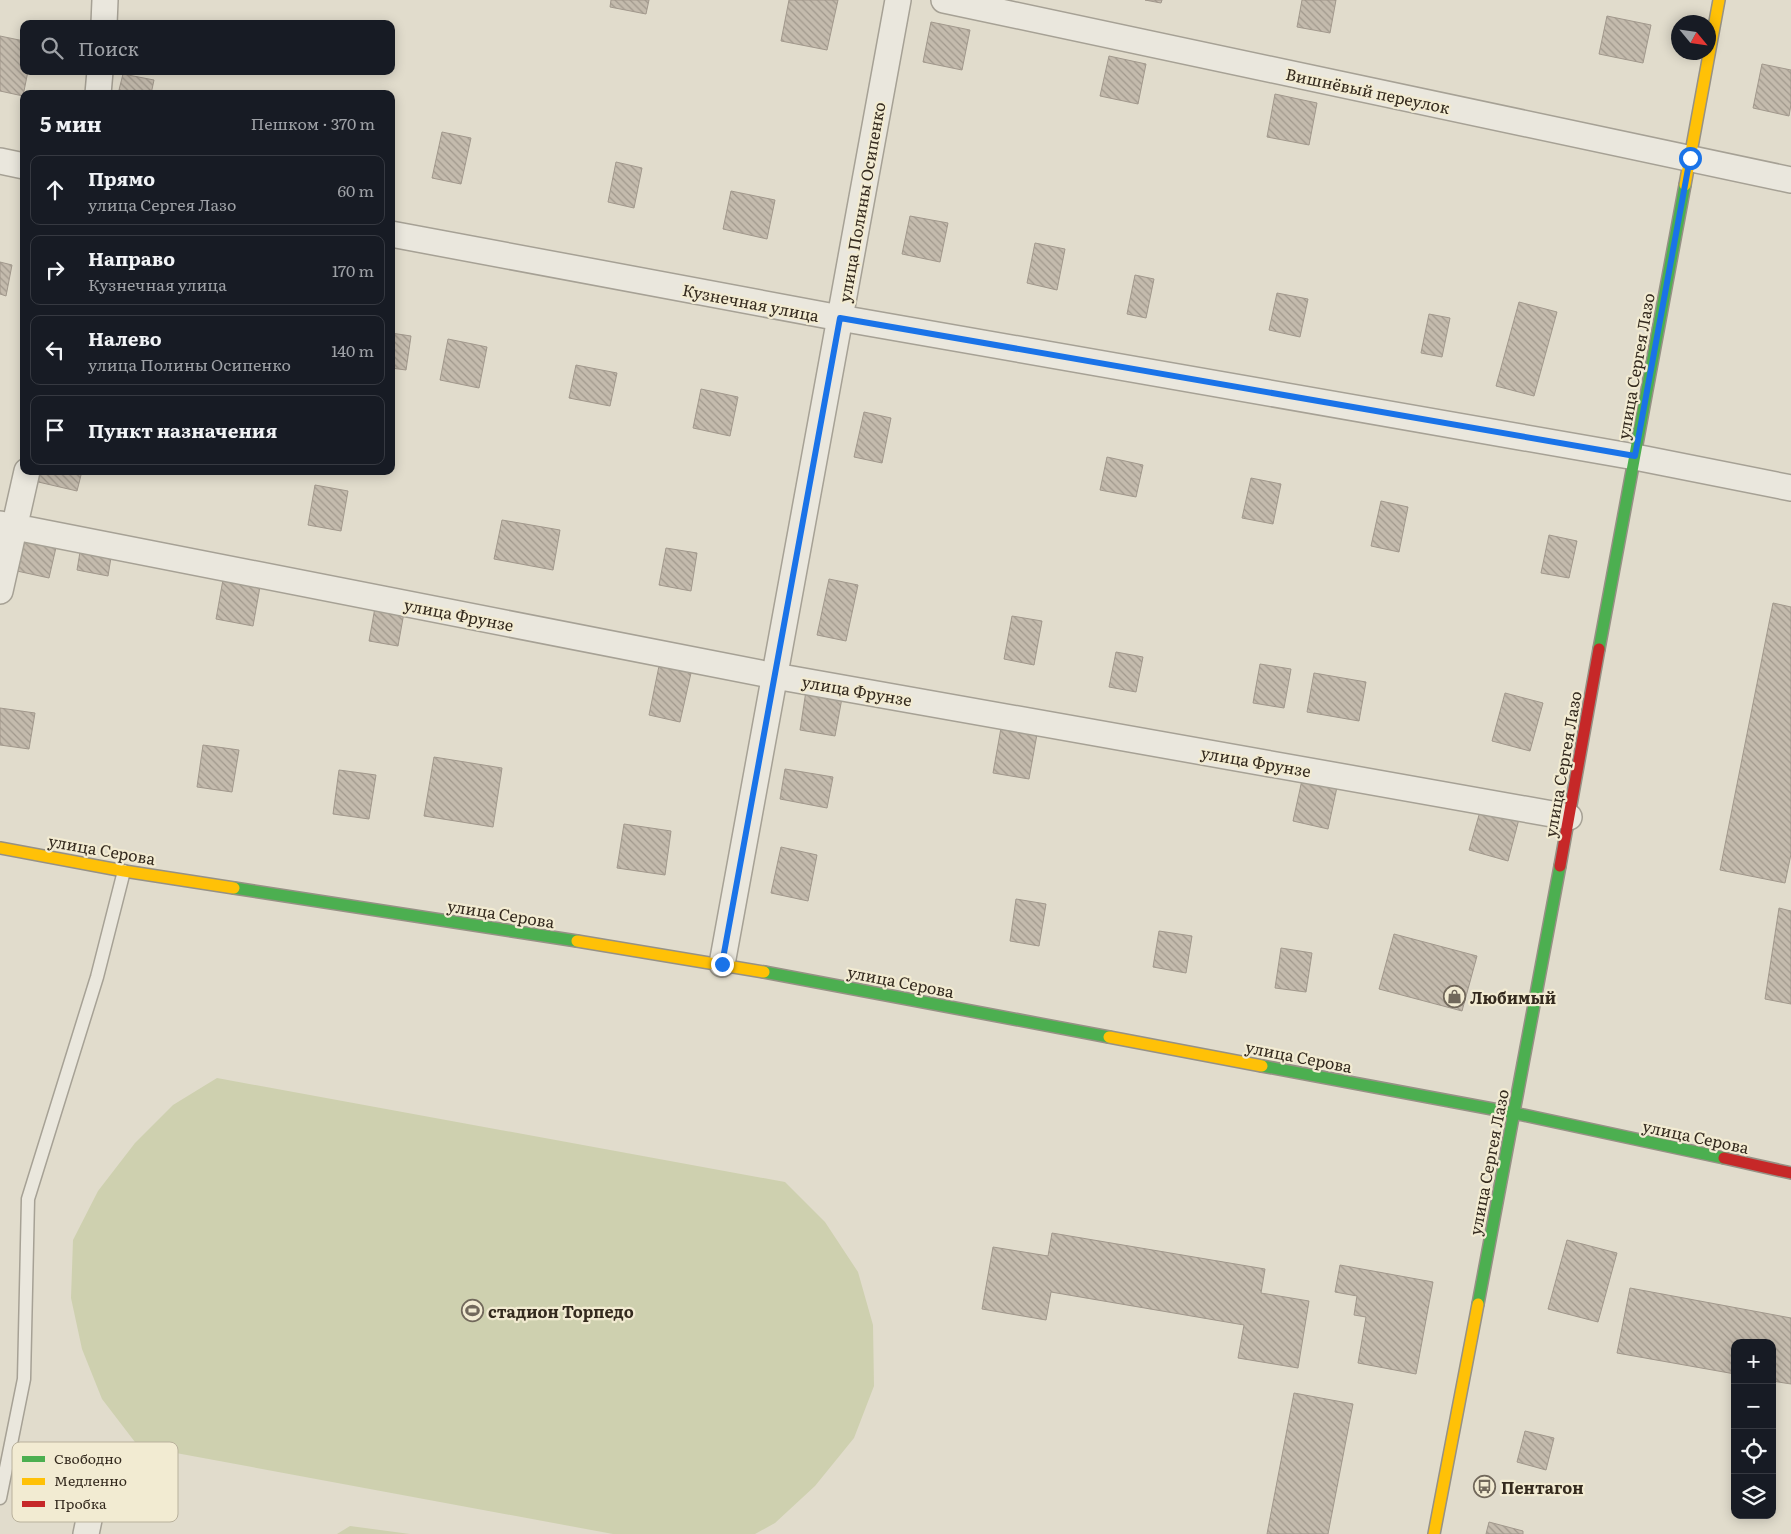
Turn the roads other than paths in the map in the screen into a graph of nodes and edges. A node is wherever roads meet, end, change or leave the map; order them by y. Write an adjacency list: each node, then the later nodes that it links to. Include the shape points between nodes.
1 (105, 0): 5 (street)
2 (898, 0): 13 (street, улица Полины Осипенко)
3 (944, 0): 8 (street, Вишнёвый переулок)
4 (1720, 0): 8 (street, улица Сергея Лазо)
5 (104, 20)
6 (100, 75): 7 (street)
7 (98, 90)
8 (1690, 158): 11 (street, Вишнёвый переулок); 14 (street, улица Сергея Лазо)
9 (0, 161): 10 (street)
10 (20, 165)
11 (1791, 180)
12 (395, 235): 13 (street, Кузнечная улица)
13 (840, 318): 14 (street, Кузнечная улица); 19 (street, улица Полины Осипенко)
14 (1635, 456): 16 (street, Кузнечная улица); 20 (street, улица Сергея Лазо)
15 (26, 475): 17 (street)
16 (1791, 488)
17 (8, 525): 18 (street); 19 (street, улица Фрунзе)
18 (0, 591)
19 (775, 676): 20 (street, улица Фрунзе); 23 (street, улица Полины Осипенко)
20 (1569, 817): 24 (street, улица Сергея Лазо)
21 (0, 848): 22 (street, улица Серова)
22 (124, 870): 23 (street, улица Серова); 26 (lane, via 96,977 28,1199 24,1379)
23 (722, 964): 24 (street, улица Серова)
24 (1514, 1113): 25 (street, улица Серова); 27 (street, улица Сергея Лазо)
25 (1791, 1173)
26 (0, 1498)
27 (1434, 1534)

